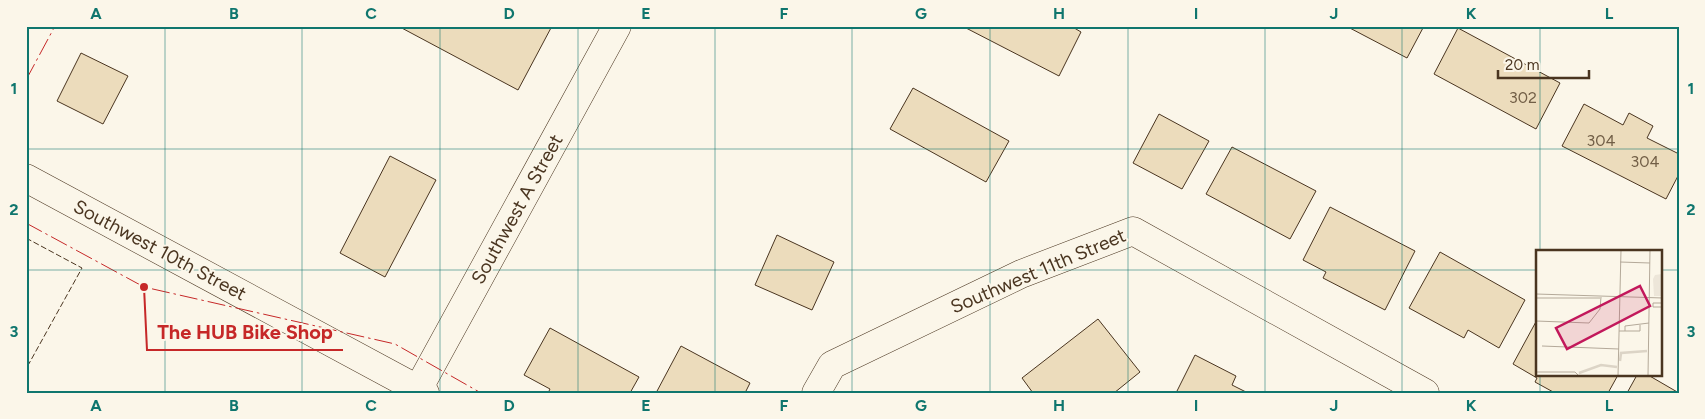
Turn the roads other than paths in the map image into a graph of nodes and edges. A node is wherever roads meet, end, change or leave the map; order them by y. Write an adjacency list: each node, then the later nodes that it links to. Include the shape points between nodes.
1 (617, 26): 3 (street, Southwest A Street)
2 (26, 178): 3 (street, Southwest 10th Street)
3 (420, 392)
4 (816, 393): 5 (street, Southwest 11th Street, via 832,365 1021,274 1133,231)
5 (1425, 393)

